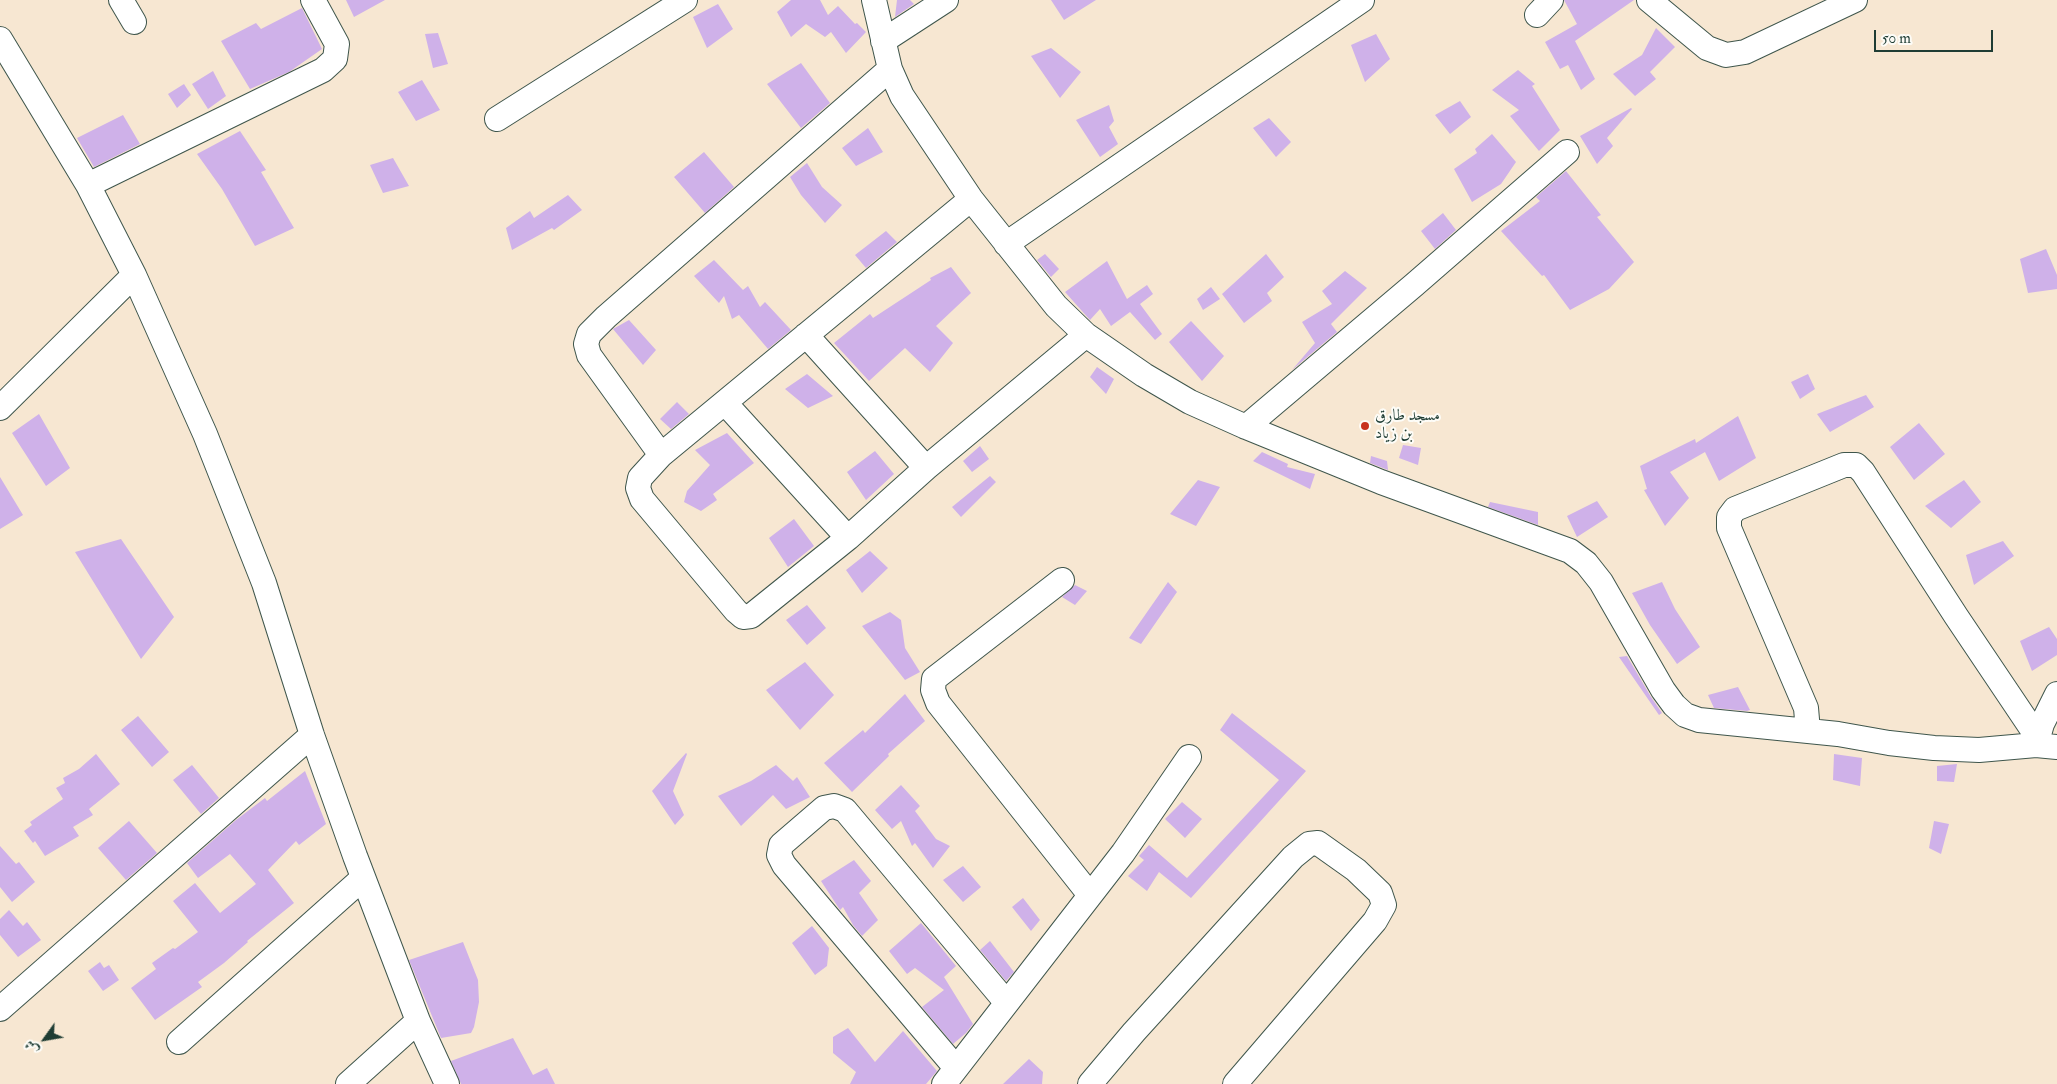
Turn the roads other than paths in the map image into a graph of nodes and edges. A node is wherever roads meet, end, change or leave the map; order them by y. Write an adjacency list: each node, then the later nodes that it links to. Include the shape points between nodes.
1 (121, 0): 9 (street)
2 (313, 0): 15 (street, via 337,44 335,59 323,70)
3 (685, 0): 13 (street)
4 (874, 0): 11 (street)
5 (946, 0): 11 (street)
6 (1362, 0): 17 (street)
7 (1649, 0): 8 (street, via 1707,48 1726,54 1745,52)
8 (1853, 0)
9 (134, 22)
10 (0, 39): 15 (street)
11 (883, 41): 12 (street)
12 (890, 69): 16 (street, via 902,96); 24 (street, via 589,334 586,344 588,355)
13 (497, 119)
14 (1567, 152): 23 (street)
15 (88, 185): 18 (street)
16 (971, 199): 17 (street); 19 (street)
17 (1006, 244): 20 (street, via 1056,306)
18 (134, 275): 22 (street); 30 (street, via 205,434 264,583)
19 (806, 335): 21 (street); 25 (street)
20 (1086, 335): 23 (street, via 1190,402); 25 (street)
21 (726, 402): 24 (street); 26 (street)
22 (0, 408)
23 (1246, 428): 29 (street, via 1380,482 1570,551 1586,563 1601,582 1663,690 1685,715 1699,720)
24 (661, 455): 26 (street, via 640,478 638,488 642,499 743,617 750,616)
25 (926, 468): 26 (street)
26 (848, 538)
27 (1062, 580): 34 (street, via 934,679 932,690 938,703)
28 (2057, 694): 31 (street, via 2042,724)
29 (1808, 731): 31 (street, via 1934,748 1979,750); 31 (street, via 1806,708 1729,528 1729,517 1734,509 1844,465 1856,465)
30 (312, 735): 33 (street); 36 (street)
31 (2043, 743)
32 (1189, 757): 34 (street)
33 (364, 878): 37 (street); 38 (street)
34 (1090, 895): 35 (street)
35 (1006, 1002): 39 (street); 39 (street, via 845,810 834,806 824,808 781,845 779,855 784,865)
36 (0, 1009)
37 (418, 1020): 40 (street); 41 (street)
38 (179, 1042)
39 (950, 1076)
40 (348, 1084)
41 (447, 1084)
42 (1090, 1084): 43 (street, via 1293,857 1309,844 1318,844 1356,870 1380,892 1384,906)
43 (1235, 1084)

